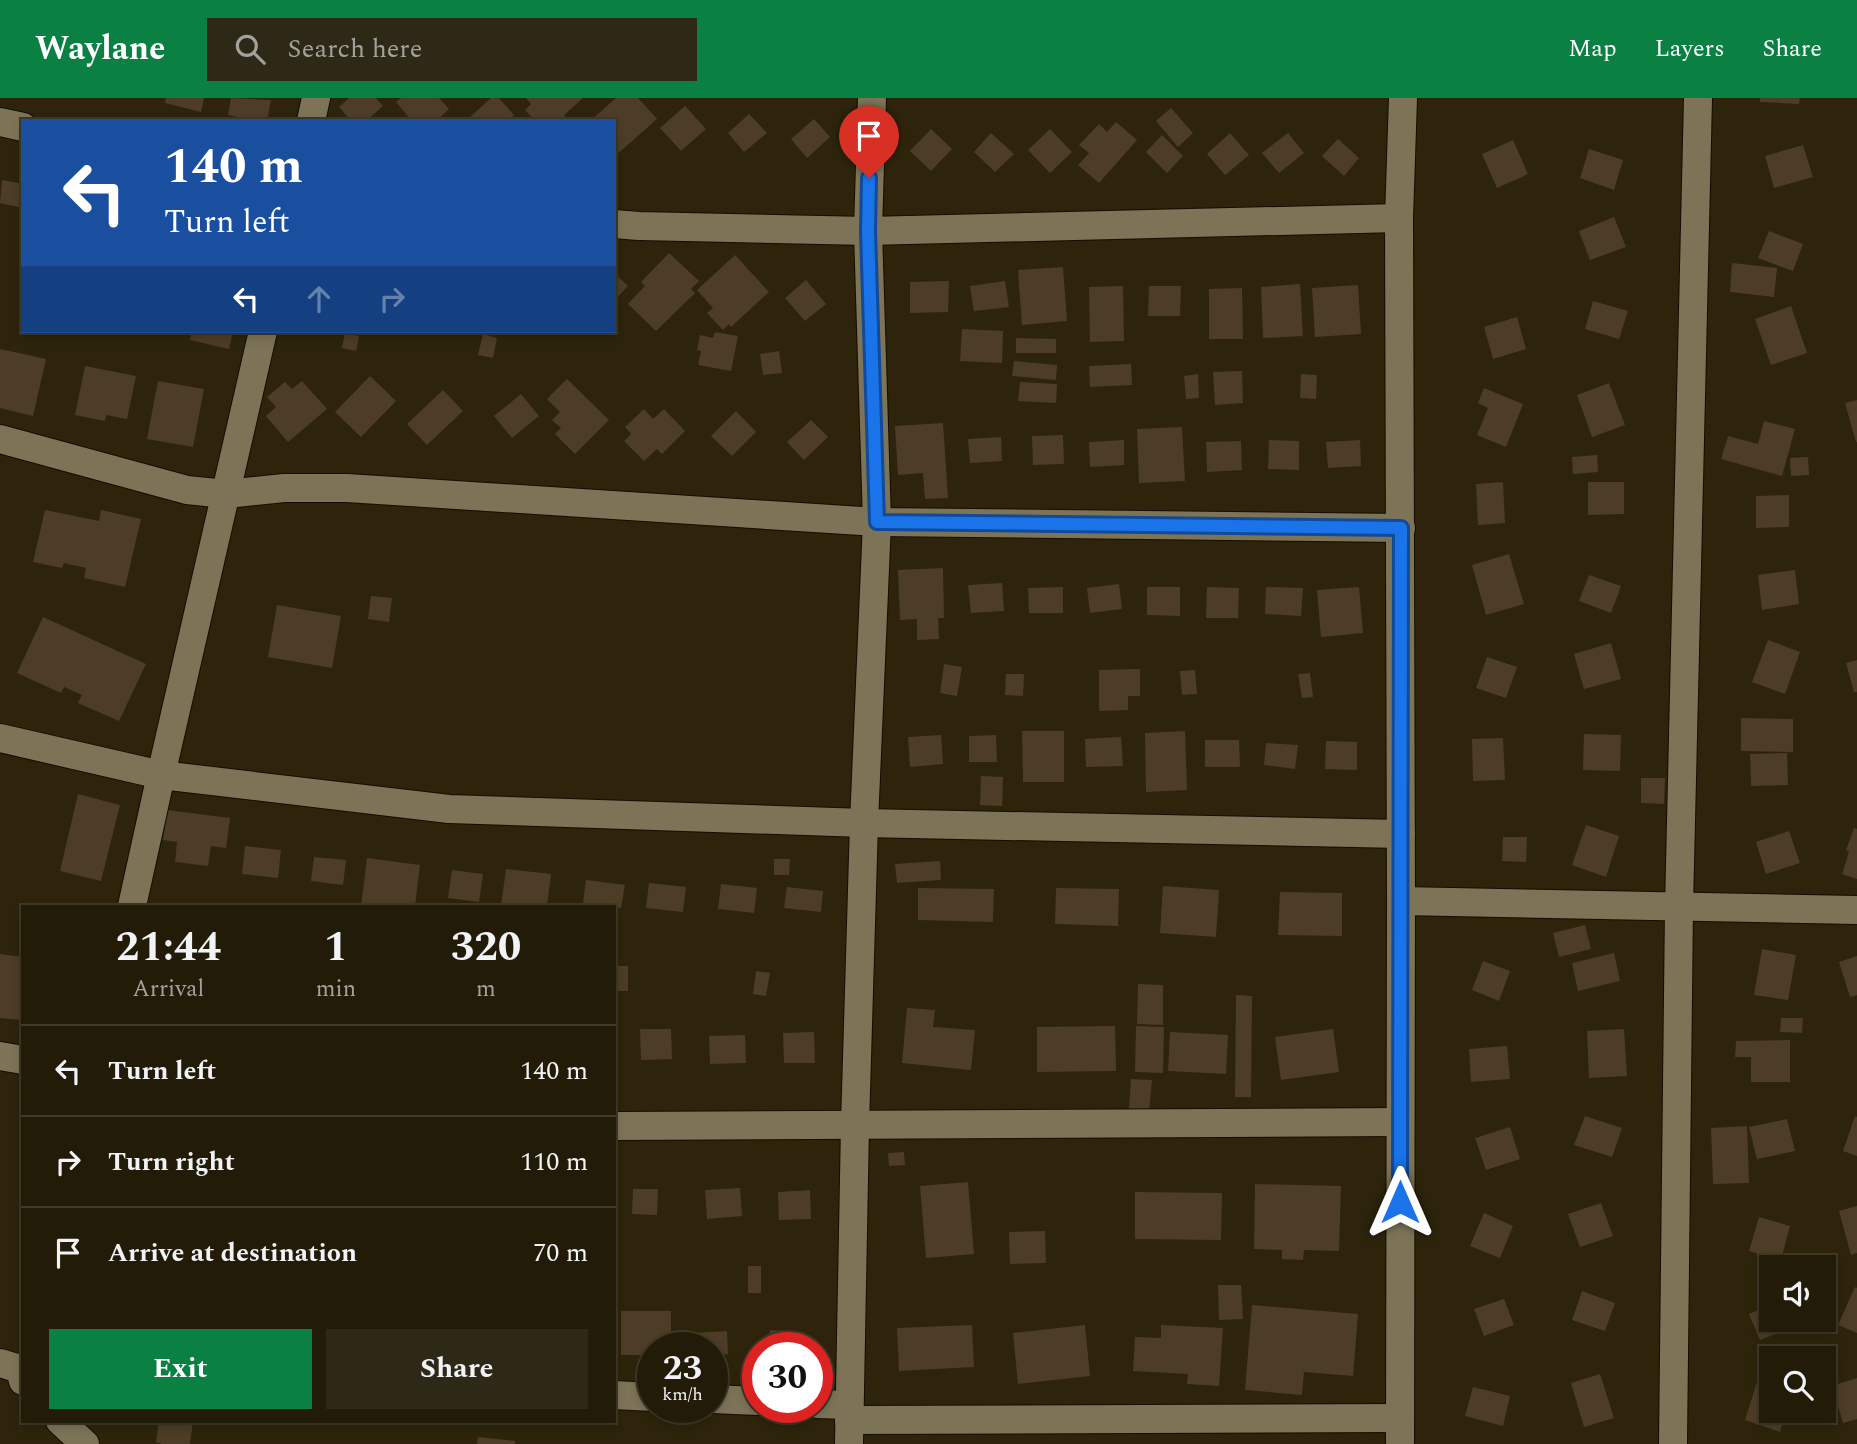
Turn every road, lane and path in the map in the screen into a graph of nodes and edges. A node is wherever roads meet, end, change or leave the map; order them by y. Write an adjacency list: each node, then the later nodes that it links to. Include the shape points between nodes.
1 (316, 98): 5 (street)
2 (872, 98): 10 (street)
3 (1403, 98): 8 (street)
4 (1698, 98): 22 (street)
5 (311, 119)
6 (0, 122): 7 (street)
7 (21, 127)
8 (1399, 218): 10 (street); 15 (street)
9 (616, 224): 10 (street)
10 (868, 231): 14 (street)
11 (263, 333): 13 (street)
12 (0, 439): 13 (street, via 187,490)
13 (226, 494): 14 (street, via 347,488); 17 (street)
14 (877, 522): 15 (street); 18 (street)
15 (1401, 528): 19 (street)
16 (0, 738): 17 (street)
17 (161, 775): 18 (street, via 449,809); 21 (street)
18 (864, 823): 19 (street); 27 (street)
19 (1401, 834): 20 (street)
20 (1401, 901): 22 (street); 26 (street)
21 (132, 905)
22 (1679, 907): 23 (street); 36 (street)
23 (1857, 910)
24 (0, 1056): 25 (street)
25 (21, 1060)
26 (1400, 1122): 27 (street); 34 (street)
27 (855, 1125): 28 (street); 33 (street)
28 (616, 1126)
29 (616, 1395): 30 (street)
30 (637, 1396)
31 (833, 1414): 33 (street)
32 (62, 1423): 35 (street)
33 (849, 1423): 34 (street)
34 (1400, 1431)
35 (85, 1444)
36 (1674, 1444)

